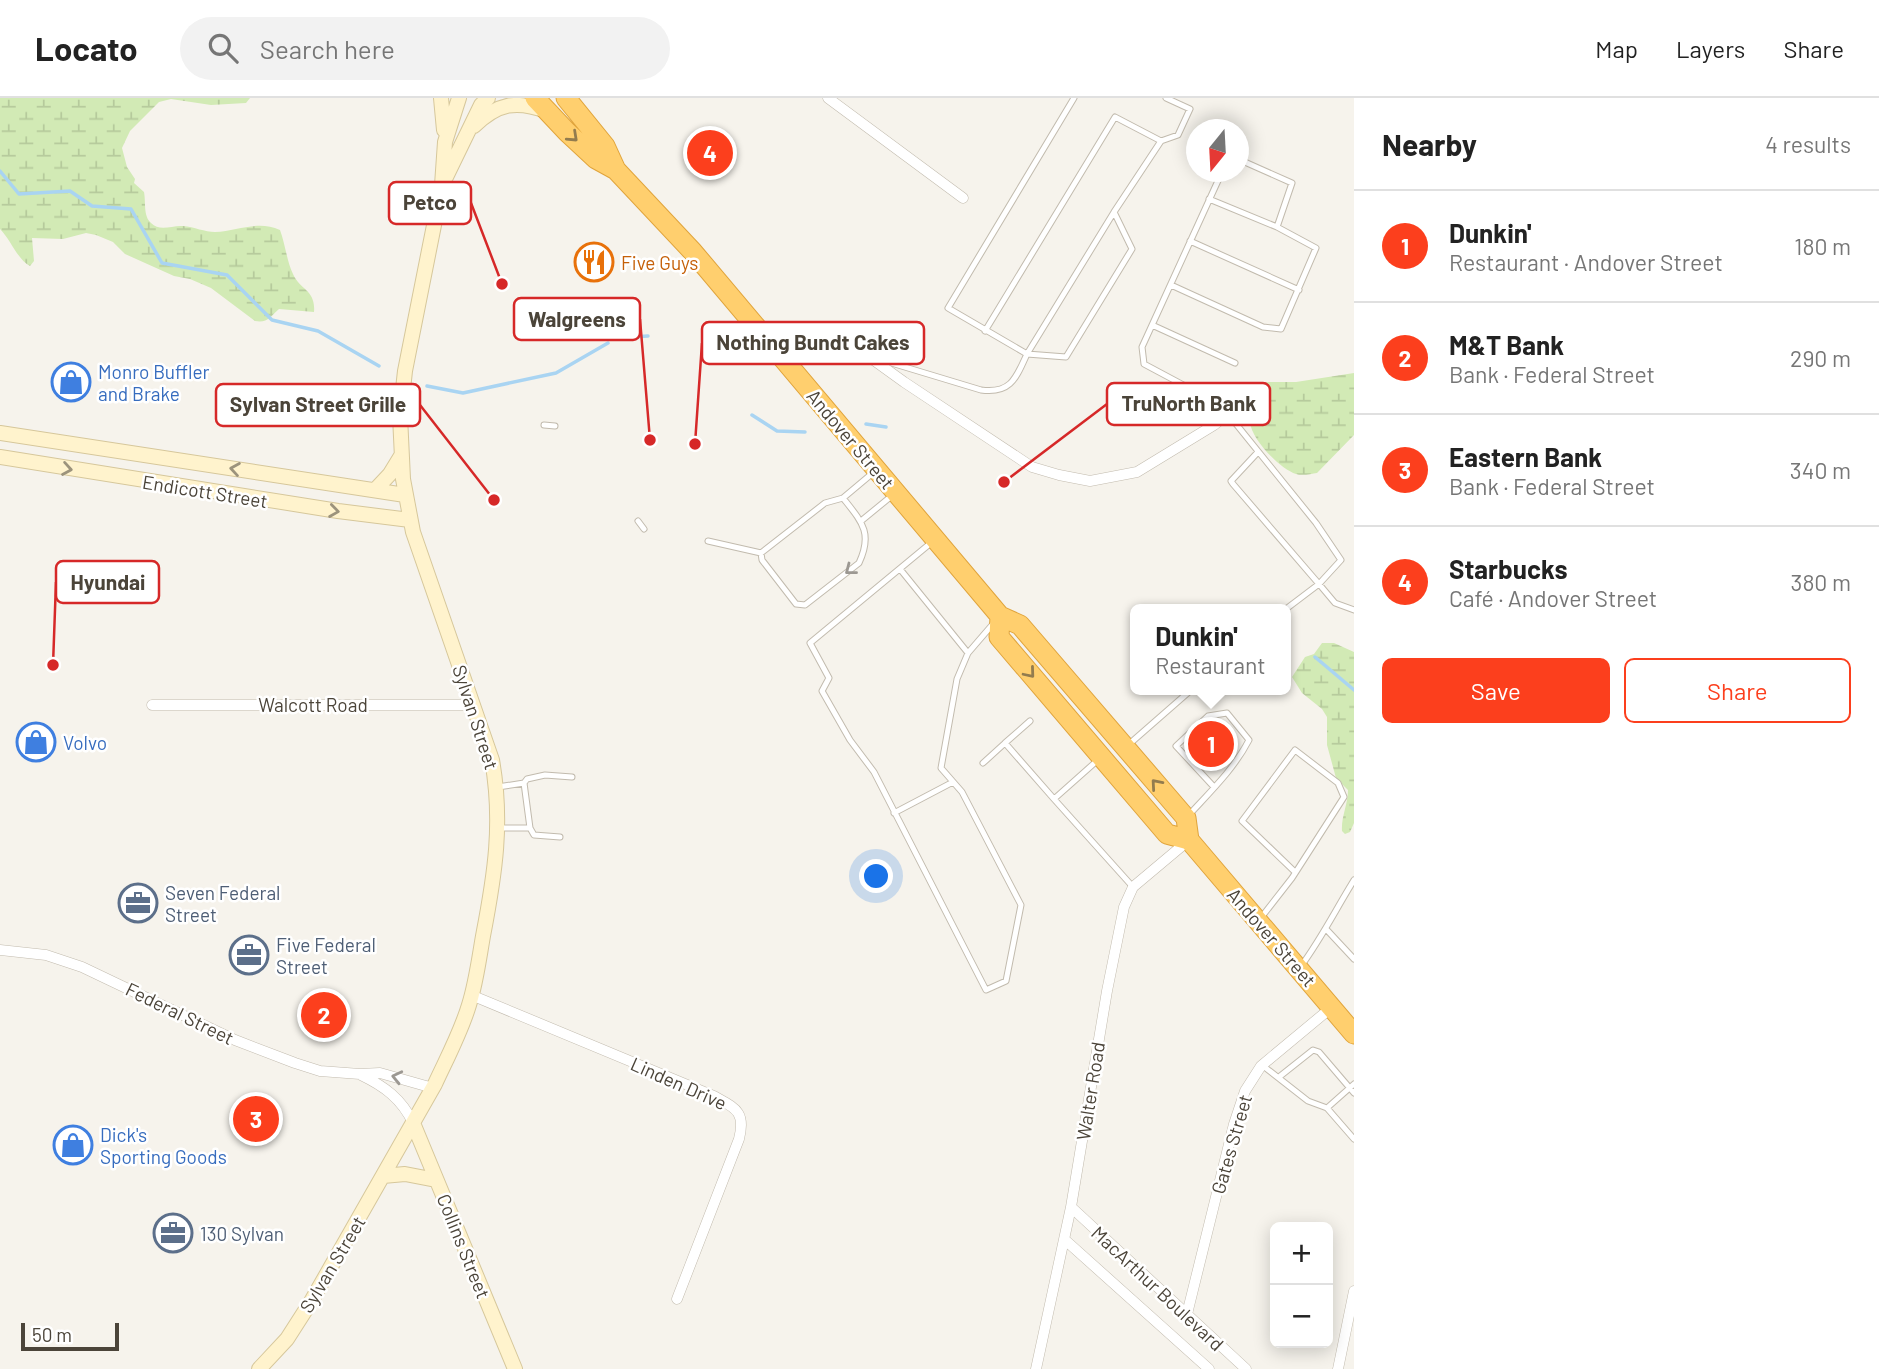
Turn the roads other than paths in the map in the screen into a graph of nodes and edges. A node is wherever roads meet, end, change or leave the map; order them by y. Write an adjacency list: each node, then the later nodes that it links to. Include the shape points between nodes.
1 (441, 98): 11 (main road)
2 (459, 98): 11 (main road, Sylvan Street)
3 (488, 98): 9 (main road, Sylvan Street)
4 (566, 98): 13 (highway, Andover Street, via 605,146)
5 (828, 98): 16 (street)
6 (1074, 98): 24 (lane, via 948,309)
7 (1166, 98): 10 (lane, via 1190,109 1178,135)
8 (541, 104): 9 (main road, via 498,107); 13 (highway, Andover Street, one-way to 13, via 596,159)
9 (468, 131): 15 (main road, Sylvan Street)
10 (1161, 141): 18 (lane); 24 (lane, via 1115,117)
11 (445, 142): 15 (main road, Sylvan Street)
12 (1249, 164): 19 (lane, via 1292,183)
13 (616, 170): 25 (highway, Andover Street)
14 (1217, 182): 17 (lane)
15 (442, 185): 34 (main road, Sylvan Street, via 405,371)
16 (963, 198)
17 (1209, 199): 19 (lane); 20 (lane)
18 (1114, 212): 26 (lane); 26 (lane, via 1132,249 1066,357)
19 (1277, 227): 22 (lane, via 1317,248)
20 (1191, 241): 21 (lane); 22 (lane)
21 (1171, 285): 22 (lane, via 1263,327 1281,329); 23 (lane)
22 (1299, 290)
23 (1152, 326): 28 (lane); 29 (lane, via 1142,348 1144,364)
24 (985, 331): 26 (lane)
25 (778, 353): 27 (street, via 827,348); 36 (highway, Andover Street)
26 (1027, 354): 27 (lane, via 1016,377 996,392)
27 (869, 356): 29 (street, via 1032,467 1090,481 1137,472)
28 (1235, 363)
29 (1228, 414): 33 (lane)
30 (544, 425): 31 (lane)
31 (555, 426)
32 (0, 433): 37 (main road, Endicott Street, one-way to 32)
33 (1258, 452): 51 (lane, via 1341,560); 51 (lane, via 1231,481)
34 (402, 455): 38 (main road); 40 (main road, Sylvan Street)
35 (0, 457): 42 (main road, Endicott Street, one-way to 42)
36 (877, 470): 39 (highway, Andover Street); 41 (lane)
37 (270, 474): 38 (main road, Endicott Street); 42 (main road)
38 (375, 490): 40 (main road, Endicott Street)
39 (896, 493): 45 (lane); 47 (highway, Andover Street)
40 (405, 495): 43 (main road, Sylvan Street)
41 (843, 498): 45 (lane); 49 (lane, via 825,503)
42 (266, 500): 43 (main road, Endicott Street, one-way to 43)
43 (410, 520): 58 (main road, Sylvan Street)
44 (638, 521): 46 (lane)
45 (861, 521): 49 (lane, one-way to 49, via 866,533 859,563 805,605 796,604)
46 (644, 529)
47 (936, 540): 50 (lane); 54 (highway, Andover Street)
48 (708, 541): 49 (lane)
49 (761, 553)
50 (900, 569): 55 (lane); 70 (lane, via 810,643 829,678 822,691 874,772)
51 (1319, 584): 52 (lane); 53 (lane, via 1335,603)
52 (1291, 605)
53 (1354, 610)
54 (1000, 616): 55 (lane); 61 (highway, Andover Street, via 1020,625); 62 (highway, Andover Street, one-way to 62, via 999,637)
55 (968, 653): 65 (lane, via 957,679 941,768)
56 (1185, 695): 61 (lane)
57 (152, 705): 58 (street, Walcott Road)
58 (474, 705): 67 (main road, Sylvan Street)
59 (1030, 721): 60 (lane)
60 (1005, 743): 63 (lane); 69 (lane)
61 (1125, 748): 71 (highway, Andover Street, one-way to 61)
62 (1101, 757): 69 (lane); 75 (highway, Andover Street, via 1167,834)
63 (983, 763)
64 (572, 777): 66 (lane, via 545,775)
65 (953, 782): 70 (lane); 70 (lane, via 1021,905 1006,981 986,990)
66 (524, 783): 67 (lane); 73 (lane)
67 (497, 787): 72 (main road, Sylvan Street)
68 (1214, 787): 68 (lane, via 1176,746 1208,716 1227,713 1249,740 1239,760); 71 (lane)
69 (1055, 799): 78 (lane)
70 (894, 813)
71 (1186, 818): 75 (highway)
72 (499, 828): 73 (lane); 84 (main road, Sylvan Street)
73 (530, 828): 74 (lane, via 534,835)
74 (561, 837)
75 (1189, 840): 78 (street); 79 (highway, Andover Street)
76 (1296, 872): 76 (lane, via 1344,797 1338,782 1296,750 1242,821); 79 (lane)
77 (1354, 880): 80 (lane)
78 (1133, 887): 97 (street, Walter Road, via 1124,907 1109,979)
79 (1258, 921): 83 (highway, Andover Street)
80 (1326, 929): 82 (lane); 83 (lane)
81 (0, 950): 88 (street, Federal Street, via 57,957 270,1054 320,1071)
82 (1354, 959)
83 (1299, 969): 85 (highway, Andover Street)
84 (471, 995): 90 (main road, Sylvan Street); 100 (street, Linden Drive, via 735,1107 741,1116 739,1139)
85 (1332, 1007): 86 (highway, Andover Street); 87 (street, Gates Street)
86 (1354, 1034)
87 (1262, 1065): 89 (lane); 101 (street, Gates Street, via 1245,1091 1234,1124)
88 (360, 1074): 90 (street, Federal Street, one-way to 88, via 380,1073); 93 (street, Federal Street, via 395,1095)
89 (1279, 1077): 91 (lane, via 1313,1050); 92 (lane, via 1308,1101)
90 (433, 1088): 93 (main road, Sylvan Street)
91 (1353, 1088): 92 (lane)
92 (1327, 1108): 94 (lane)
93 (413, 1123): 95 (main road, Sylvan Street); 96 (main road, Collins Street)
94 (1354, 1139)
95 (383, 1176): 96 (main road, via 405,1174); 102 (main road, Sylvan Street, via 287,1339)
96 (436, 1180): 103 (main road, Collins Street)
97 (1071, 1208): 98 (street, Walter Road); 101 (street, MacArthur Boulevard)
98 (1064, 1239): 104 (street, Walter Road); 105 (street, MacArthur Boulevard)
99 (1354, 1291): 107 (street)
100 (677, 1299)
101 (1187, 1314): 106 (street, MacArthur Boulevard)
102 (259, 1369)
103 (514, 1369)
104 (1036, 1369)
105 (1209, 1369)
106 (1246, 1369)
107 (1338, 1369)

